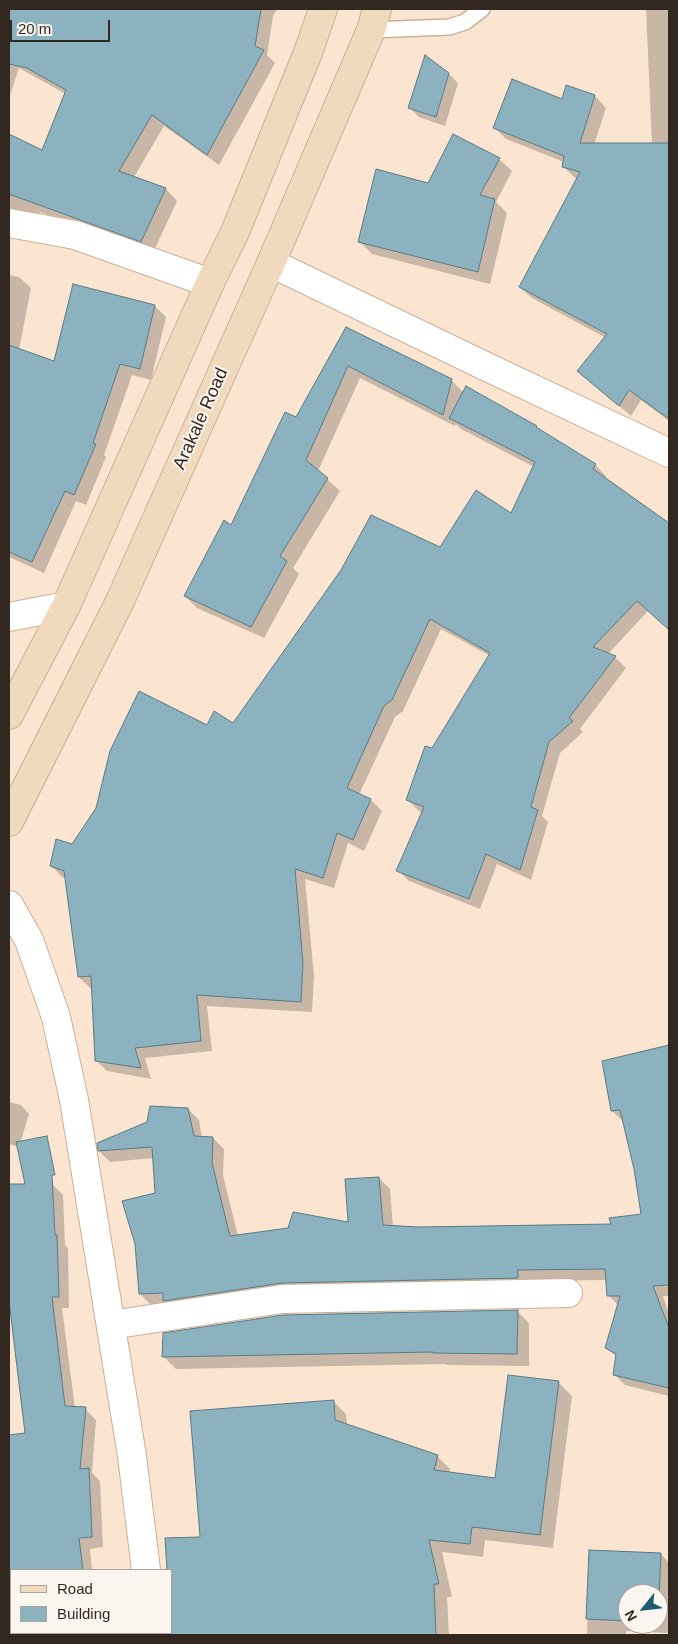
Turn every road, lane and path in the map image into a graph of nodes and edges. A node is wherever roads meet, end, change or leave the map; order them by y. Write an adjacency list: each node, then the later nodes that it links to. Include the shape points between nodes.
1 (323, 9): 6 (main road, via 235,232)
2 (482, 9): 3 (lane, via 465,22 449,27)
3 (374, 19): 5 (main road, Arakale Road)
4 (9, 224): 6 (street, via 75,235)
5 (271, 263): 7 (street); 11 (main road, Arakale Road, via 120,601)
6 (210, 283): 8 (main road)
7 (669, 453)
8 (66, 606): 9 (street); 10 (main road)
9 (9, 617)
10 (9, 715)
11 (9, 822)
12 (9, 905): 14 (street, via 29,940 56,1017 74,1100)
13 (568, 1294): 14 (street, via 282,1299)
14 (111, 1325): 15 (street)
15 (146, 1569)

